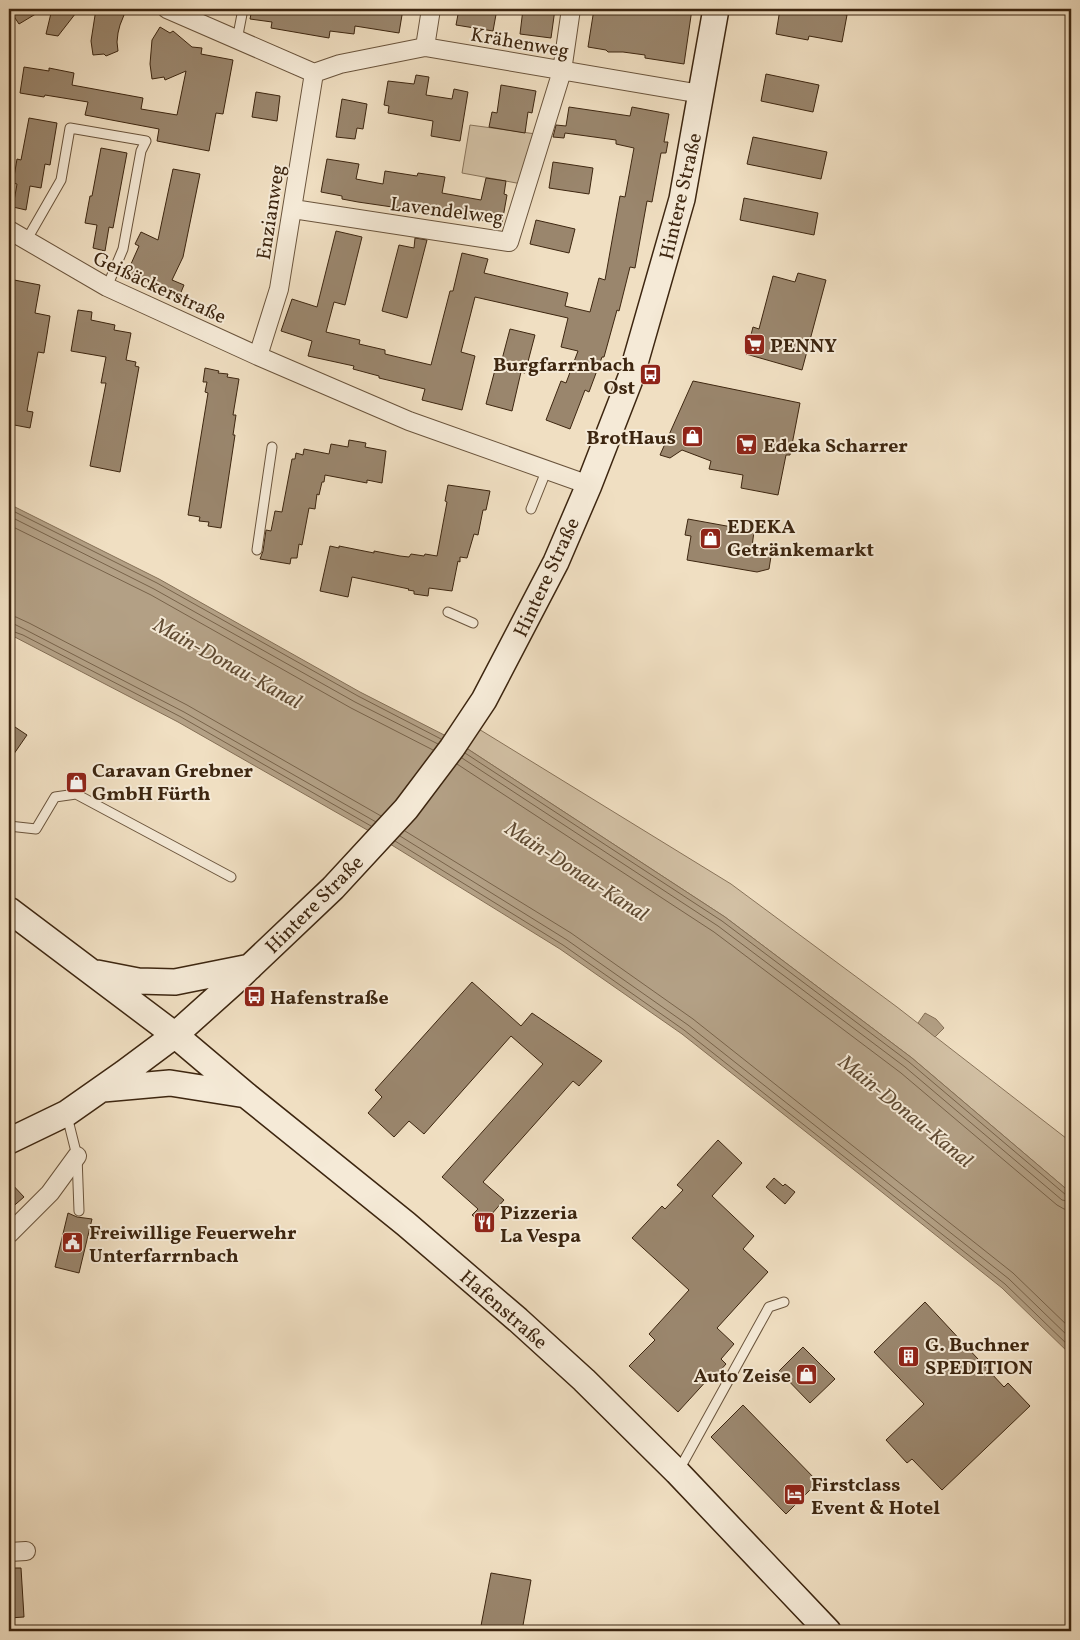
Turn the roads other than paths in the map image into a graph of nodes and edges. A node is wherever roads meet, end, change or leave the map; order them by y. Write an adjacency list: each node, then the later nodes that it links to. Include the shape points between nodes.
1 (167, 9): 6 (street)
2 (243, 9): 7 (lane)
3 (430, 9): 8 (street)
4 (571, 9): 9 (street)
5 (716, 9): 11 (street, Hintere Straße)
6 (189, 14): 7 (street)
7 (237, 40): 10 (street)
8 (425, 47): 9 (street, Krähenweg); 10 (street, Krähenweg, via 340,64)
9 (562, 70): 11 (street, Krähenweg); 12 (street, Lavendelweg, via 509,242)
10 (314, 74): 12 (street, Enzianweg)
11 (701, 94): 19 (street, Hintere Straße, via 688,172 669,248 631,377)
12 (293, 209): 16 (street, Enzianweg, via 279,288)
13 (9, 230): 14 (street, Geißäckerstraße)
14 (26, 241): 15 (street, Geißäckerstraße); 15 (lane, via 61,180 70,128 146,141 141,151 123,249)
15 (107, 287): 16 (street, Geißäckerstraße)
16 (258, 356): 18 (street, Geißäckerstraße, via 410,421)
17 (272, 447): 21 (lane)
18 (547, 469): 19 (street, Geißäckerstraße); 20 (lane)
19 (589, 485): 27 (street, Hintere Straße, via 543,588 484,700 452,748 406,809 333,888)
20 (532, 509)
21 (257, 550)
22 (448, 612): 23 (lane)
23 (473, 623)
24 (9, 826): 25 (lane, via 36,829 55,797 76,794)
25 (231, 878)
26 (9, 910): 28 (street, Hafenstraße)
27 (250, 967): 28 (street, via 175,982 138,981); 29 (street, Hintere Straße)
28 (91, 972): 29 (street, Hafenstraße)
29 (175, 1035): 30 (street, Hintere Straße); 31 (street, Hafenstraße)
30 (98, 1090): 31 (street, via 170,1083); 32 (street, Hintere Straße)
31 (246, 1095): 38 (street, Hafenstraße, via 406,1224 518,1320)
32 (66, 1113): 33 (street, Hintere Straße); 34 (lane)
33 (9, 1141)
34 (77, 1156): 35 (lane); 36 (street, via 50,1193)
35 (79, 1211)
36 (9, 1234)
37 (784, 1302): 38 (lane, via 769,1307)
38 (677, 1472): 41 (street, Hafenstraße)
39 (26, 1551): 40 (street)
40 (9, 1552)
41 (828, 1631)

